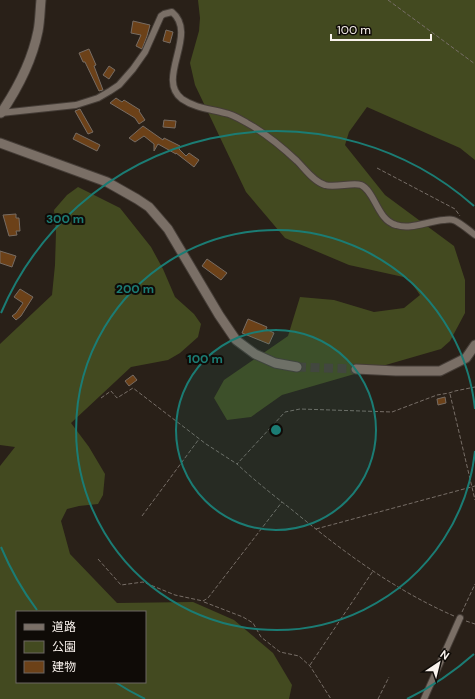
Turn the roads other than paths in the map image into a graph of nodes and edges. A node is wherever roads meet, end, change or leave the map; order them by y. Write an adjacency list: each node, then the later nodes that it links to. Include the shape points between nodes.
1 (42, 0): 2 (street, via 38,30 29,62 13,96)
2 (0, 114): 4 (street, via 76,105 110,92 133,69 145,52 161,16 172,12 178,17 182,27 173,83 175,93 181,98 192,105 226,113 247,123 281,147 324,185 360,185 365,188 383,217 395,225 405,227 438,220 453,220)
3 (0, 142): 6 (street, via 107,182 149,207 168,229 236,340 255,354 275,363)
4 (475, 235)
5 (475, 345): 7 (street, via 466,358 440,370)
6 (297, 367)
7 (356, 369)
8 (460, 618): 9 (street)
9 (424, 699)

